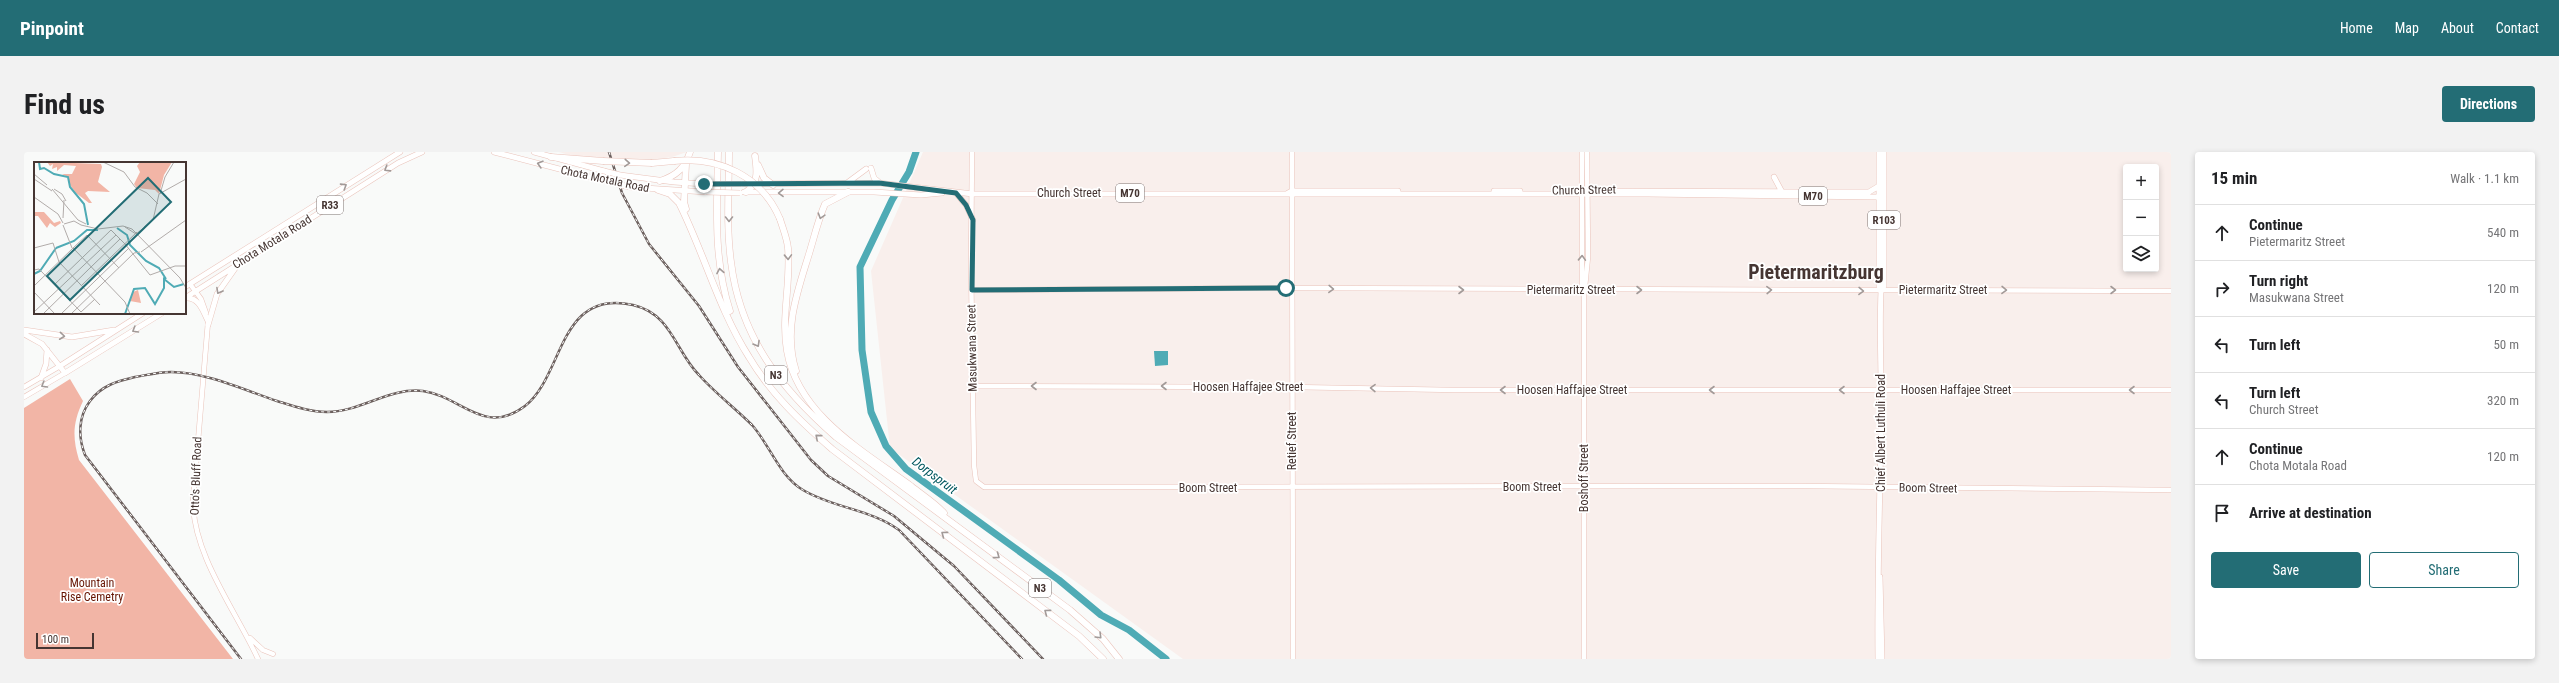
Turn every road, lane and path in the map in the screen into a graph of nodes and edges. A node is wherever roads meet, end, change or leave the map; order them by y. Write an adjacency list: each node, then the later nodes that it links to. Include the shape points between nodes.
1 (400, 152): 40 (main road, Chota Motala Road / R33, one-way to 1)
2 (422, 152): 39 (main road, Chota Motala Road / R33, one-way to 39, via 398,162)
3 (494, 152): 25 (main road, Chota Motala Road, one-way to 3, bridge, via 613,183)
4 (534, 152): 15 (main road, Chota Motala Road)
5 (690, 152): 16 (highway)
6 (718, 152): 59 (highway, N3, one-way to 6, via 750,355 723,289 716,235)
7 (729, 152): 73 (highway, N3, one-way to 73, via 729,237 734,284 754,340 770,367 806,411 830,432)
8 (972, 152): 35 (street, Masukwana Street)
9 (1292, 152): 34 (street, Retief Street)
10 (1582, 152): 29 (street, Boshoff Street)
11 (1587, 152): 29 (street, Boshoff Street)
12 (1879, 152): 24 (main road, Chief Albert Luthuli Road / R103)
13 (1884, 152): 45 (main road, Chief Albert Luthuli Road / R103, via 1884,286)
14 (754, 154): 22 (highway, via 757,168); 23 (highway, via 762,175)
15 (551, 157): 18 (main road, Chota Motala Road, bridge, via 620,175); 67 (highway, one-way to 67, bridge, via 652,163 708,161 741,174 770,201 780,219 788,248 785,339 788,357 801,391)
16 (686, 164): 18 (highway, via 676,174); 19 (highway)
17 (1774, 177): 30 (main road)
18 (660, 181): 19 (main road, Chota Motala Road)
19 (686, 183): 22 (main road, Chota Motala Road / M70, bridge); 26 (highway)
20 (846, 183): 21 (main road, Church Street / M70); 21 (main road, via 868,168); 23 (main road, Church Street / M70)
21 (880, 183): 32 (main road, Church Street / M70)
22 (754, 184): 23 (main road, Chota Motala Road / M70); 27 (highway)
23 (774, 185)
24 (1879, 186): 30 (main road, Church Street / M70, via 1868,192); 36 (main road, Chief Albert Luthuli Road / R103)
25 (658, 190): 26 (main road, Chota Motala Road); 38 (highway, via 670,194 679,203)
26 (685, 192): 27 (main road, Chota Motala Road, bridge); 38 (highway, via 684,206)
27 (743, 192): 31 (main road, Chota Motala Road / M70)
28 (848, 192): 31 (main road, Church Street / M70, one-way to 31); 32 (main road, Church Street / M70, via 921,196); 67 (highway, one-way to 67, via 828,201 822,210 790,326 797,374 804,389)
29 (1584, 192): 30 (main road, Church Street / M70); 34 (main road, Church Street / M70); 36 (main road, Church Street / M70); 43 (street, Boshoff Street, via 1588,257)
30 (1782, 192)
31 (765, 193)
32 (947, 193): 33 (main road, Church Street / M70)
33 (956, 193): 35 (main road, Church Street / M70); 37 (main road, via 966,205)
34 (1291, 193): 35 (main road, Church Street / M70); 41 (street, Retief Street)
35 (973, 194): 37 (street, Masukwana Street)
36 (1879, 197): 45 (main road, Chief Albert Luthuli Road / R103)
37 (973, 220): 42 (street, Masukwana Street)
38 (692, 229): 59 (highway, via 729,318 748,356)
39 (241, 262): 44 (main road, Chota Motala Road / R33); 51 (main road, one-way to 51, via 217,294)
40 (187, 286): 44 (street, Otto's Bluff Road)
41 (1292, 288): 42 (street, Pietermaritz Street); 43 (street, Pietermaritz Street, one-way to 43); 61 (street, Retief Street)
42 (972, 290): 60 (street, Masukwana Street)
43 (1584, 290): 45 (street, Pietermaritz Street, one-way to 45); 63 (street, Boshoff Street)
44 (195, 291): 47 (main road, Chota Motala Road / R33); 51 (street, Otto's Bluff Road, via 204,306)
45 (1881, 291): 46 (street, Pietermaritz Street, one-way to 46); 64 (main road, Chief Albert Luthuli Road / R103)
46 (2171, 291)
47 (186, 297)
48 (186, 298): 51 (main road, via 192,298 198,303)
49 (141, 314): 53 (main road)
50 (160, 314): 57 (main road, one-way to 57)
51 (208, 323): 75 (street, Otto's Bluff Road, via 200,394 193,509 202,549)
52 (24, 330): 53 (main road, one-way to 53, via 72,337)
53 (117, 330): 56 (main road)
54 (24, 334): 55 (main road)
55 (47, 350): 56 (main road); 58 (main road)
56 (60, 366): 57 (main road); 58 (street)
57 (65, 373): 66 (street, one-way to 66)
58 (41, 378): 62 (street)
59 (767, 384): 76 (highway, N3, one-way to 59, via 832,449 800,421)
60 (972, 386): 61 (street, Hoosen Haffajee Street, one-way to 60); 70 (street, Masukwana Street, via 975,477 978,484)
61 (1292, 387): 63 (street, Hoosen Haffajee Street, one-way to 61); 71 (street, Retief Street)
62 (24, 388)
63 (1584, 390): 64 (street, Hoosen Haffajee Street, one-way to 63); 68 (street, Boshoff Street)
64 (1881, 390): 65 (street, Hoosen Haffajee Street, one-way to 64); 69 (main road, Chief Albert Luthuli Road / R103)
65 (2171, 390)
66 (24, 397)
67 (826, 420): 73 (highway, via 842,435 938,507)
68 (1584, 487): 69 (street, Boom Street); 71 (street, Boom Street); 83 (street, Boshoff Street)
69 (1881, 487): 72 (street, Boom Street); 74 (main road, Chief Albert Luthuli Road / R103)
70 (988, 488): 71 (street, Boom Street)
71 (1292, 488): 82 (street, Retief Street)
72 (2171, 490)
73 (954, 524): 81 (highway, N3, one-way to 81, via 1070,610 1103,639)
74 (1879, 574): 84 (main road, Chief Albert Luthuli Road / R103, via 1876,587); 85 (main road, Chief Albert Luthuli Road / R103)
75 (246, 633): 77 (street, via 258,646); 78 (street, Otto's Bluff Road)
76 (1079, 636): 79 (highway); 80 (highway, N3)
77 (273, 654)
78 (258, 659)
79 (1098, 659)
80 (1103, 659)
81 (1119, 659)
82 (1292, 659)
83 (1584, 659)
84 (1878, 659)
85 (1882, 659)

